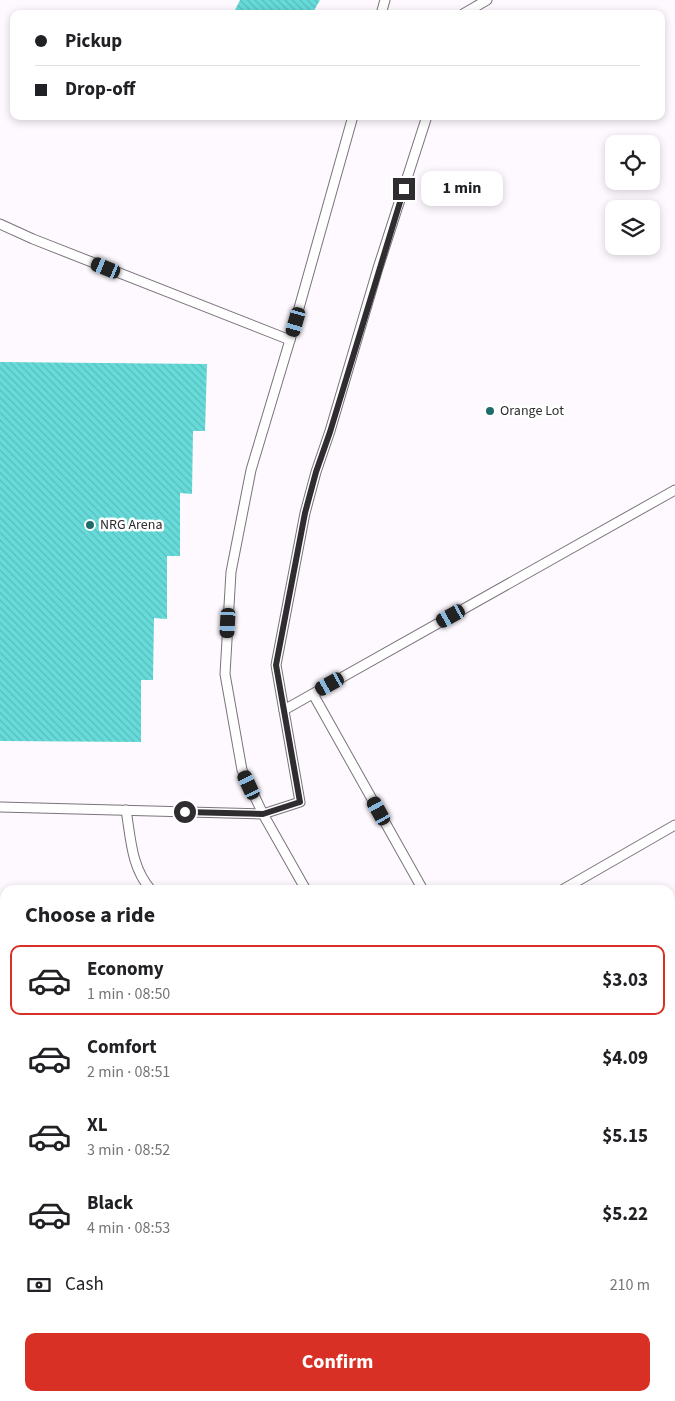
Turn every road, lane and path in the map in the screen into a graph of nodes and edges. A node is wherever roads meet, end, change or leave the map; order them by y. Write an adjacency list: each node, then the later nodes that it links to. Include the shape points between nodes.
1 (487, 0): 2 (lane)
2 (470, 10)
3 (352, 120): 6 (lane)
4 (426, 120): 9 (lane, via 305,513 276,665)
5 (0, 224): 6 (lane)
6 (290, 340): 12 (lane, via 250,470 230,572 225,674 242,770)
7 (675, 490): 8 (lane)
8 (313, 694): 9 (lane); 16 (lane)
9 (284, 710): 12 (lane, via 300,802)
10 (0, 807): 11 (lane)
11 (126, 810): 12 (lane); 14 (lane, via 134,860)
12 (263, 814): 15 (lane)
13 (675, 825): 17 (lane)
14 (147, 885)
15 (303, 885)
16 (420, 885)
17 (571, 885)

